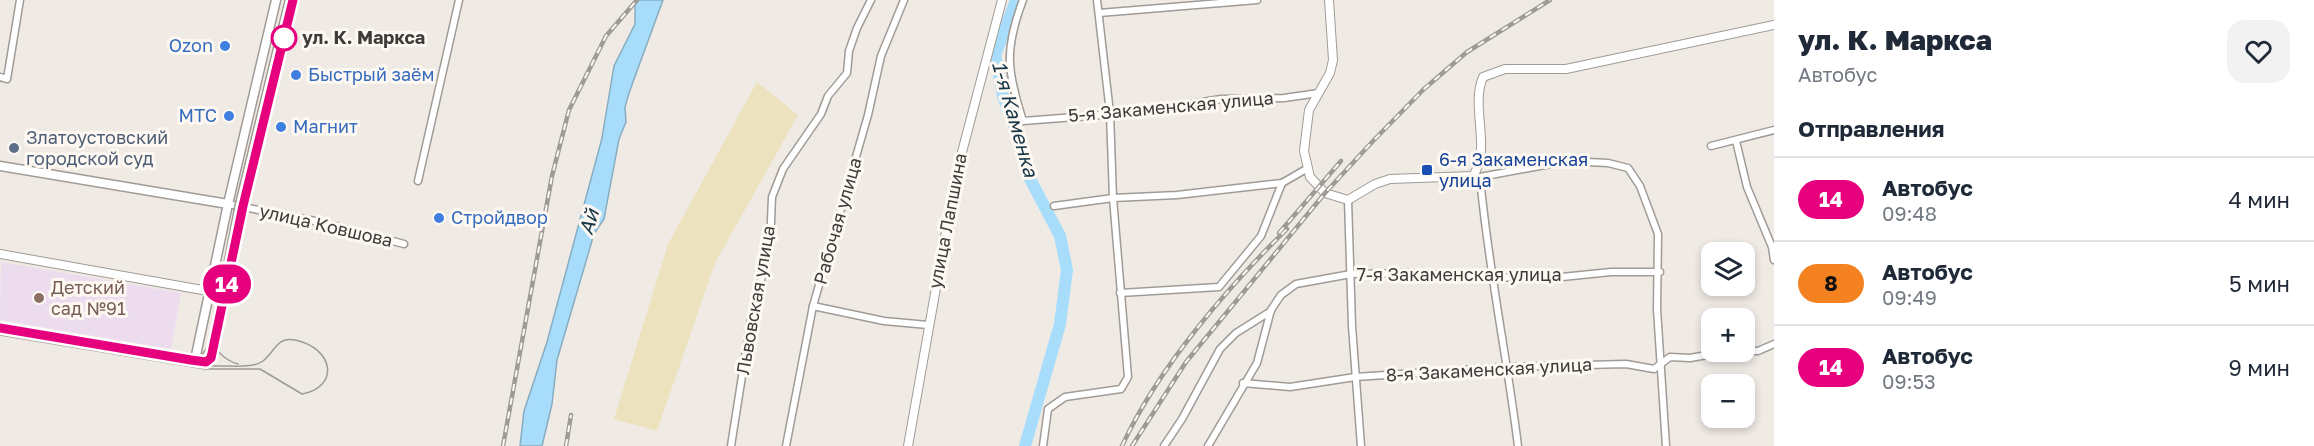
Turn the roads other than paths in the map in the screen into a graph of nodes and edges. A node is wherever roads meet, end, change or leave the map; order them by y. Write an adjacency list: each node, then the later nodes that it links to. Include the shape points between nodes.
1 (20, 0): 14 (street)
2 (276, 0): 27 (main road)
3 (293, 0): 28 (main road)
4 (459, 0): 23 (street)
5 (871, 0): 52 (street, Львовская улица, via 856,28 847,73 828,96 821,114 783,169 772,197 770,245 751,319)
6 (904, 0): 40 (street, Рабочая улица, via 881,56)
7 (1002, 0): 42 (street, улица Лапшина, via 956,175)
8 (1023, 0): 16 (street, 5-я Закаменская улица, via 1010,41 1009,79 1023,121)
9 (1097, 0): 12 (street)
10 (1257, 0): 12 (street)
11 (1329, 0): 15 (street, via 1333,60)
12 (1099, 13): 16 (street)
13 (1774, 25): 22 (street, via 1566,69 1505,69 1483,76 1477,97)
14 (4, 78)
15 (1319, 93): 16 (street, 5-я Закаменская улица, via 1221,99); 21 (street, via 1309,110 1304,151)
16 (1110, 113): 25 (street)
17 (1774, 130): 18 (street)
18 (1736, 141): 19 (street); 31 (street, via 1748,187)
19 (1711, 146)
20 (0, 166): 27 (main road, улица Ковшова)
21 (1308, 168): 24 (street); 26 (street, via 1310,177 1325,193)
22 (1477, 177): 26 (street, via 1390,179); 34 (street, via 1567,161 1628,168 1640,186 1658,234); 36 (street)
23 (418, 181)
24 (1282, 183): 25 (street); 38 (street, via 1261,236 1220,287)
25 (1113, 198): 29 (street); 38 (street)
26 (1348, 200): 35 (street)
27 (228, 204): 28 (street, улица Ковшова); 37 (main road)
28 (243, 206): 30 (street, улица Ковшова); 39 (main road)
29 (1054, 206)
30 (404, 244)
31 (1773, 246): 33 (street)
32 (0, 254): 37 (street)
33 (1774, 260)
34 (1660, 272): 36 (street, 7-я Закаменская улица); 48 (street)
35 (1351, 274): 36 (street, 7-я Закаменская улица, via 1409,273); 41 (street, 7-я Закаменская улица, via 1296,284 1281,295); 50 (street)
36 (1494, 279): 49 (street)
37 (208, 291): 39 (street); 47 (main road)
38 (1120, 293): 55 (street, via 1128,377 1121,389 1065,397 1048,409)
39 (225, 294): 47 (main road, via 211,358 206,362)
40 (813, 306): 42 (street, via 884,321); 53 (street, Рабочая улица)
41 (1271, 310): 51 (street, via 1262,351); 56 (street, via 1220,349)
42 (928, 325): 54 (street, улица Лапшина)
43 (0, 328): 47 (main road)
44 (1774, 344): 45 (street)
45 (1755, 351)
46 (1701, 356): 48 (street, 8-я Закаменская улица, via 1670,357)
47 (195, 360)
48 (1661, 365): 49 (street, 8-я Закаменская улица, via 1654,369 1626,364); 60 (street)
49 (1509, 367): 50 (street, 8-я Закаменская улица); 59 (street)
50 (1355, 377): 51 (street, 8-я Закаменская улица, via 1290,387); 58 (street)
51 (1244, 383): 57 (street)
52 (731, 446)
53 (786, 446)
54 (908, 446)
55 (1043, 446)
56 (1164, 446)
57 (1208, 446)
58 (1361, 446)
59 (1518, 446)
60 (1665, 446)

